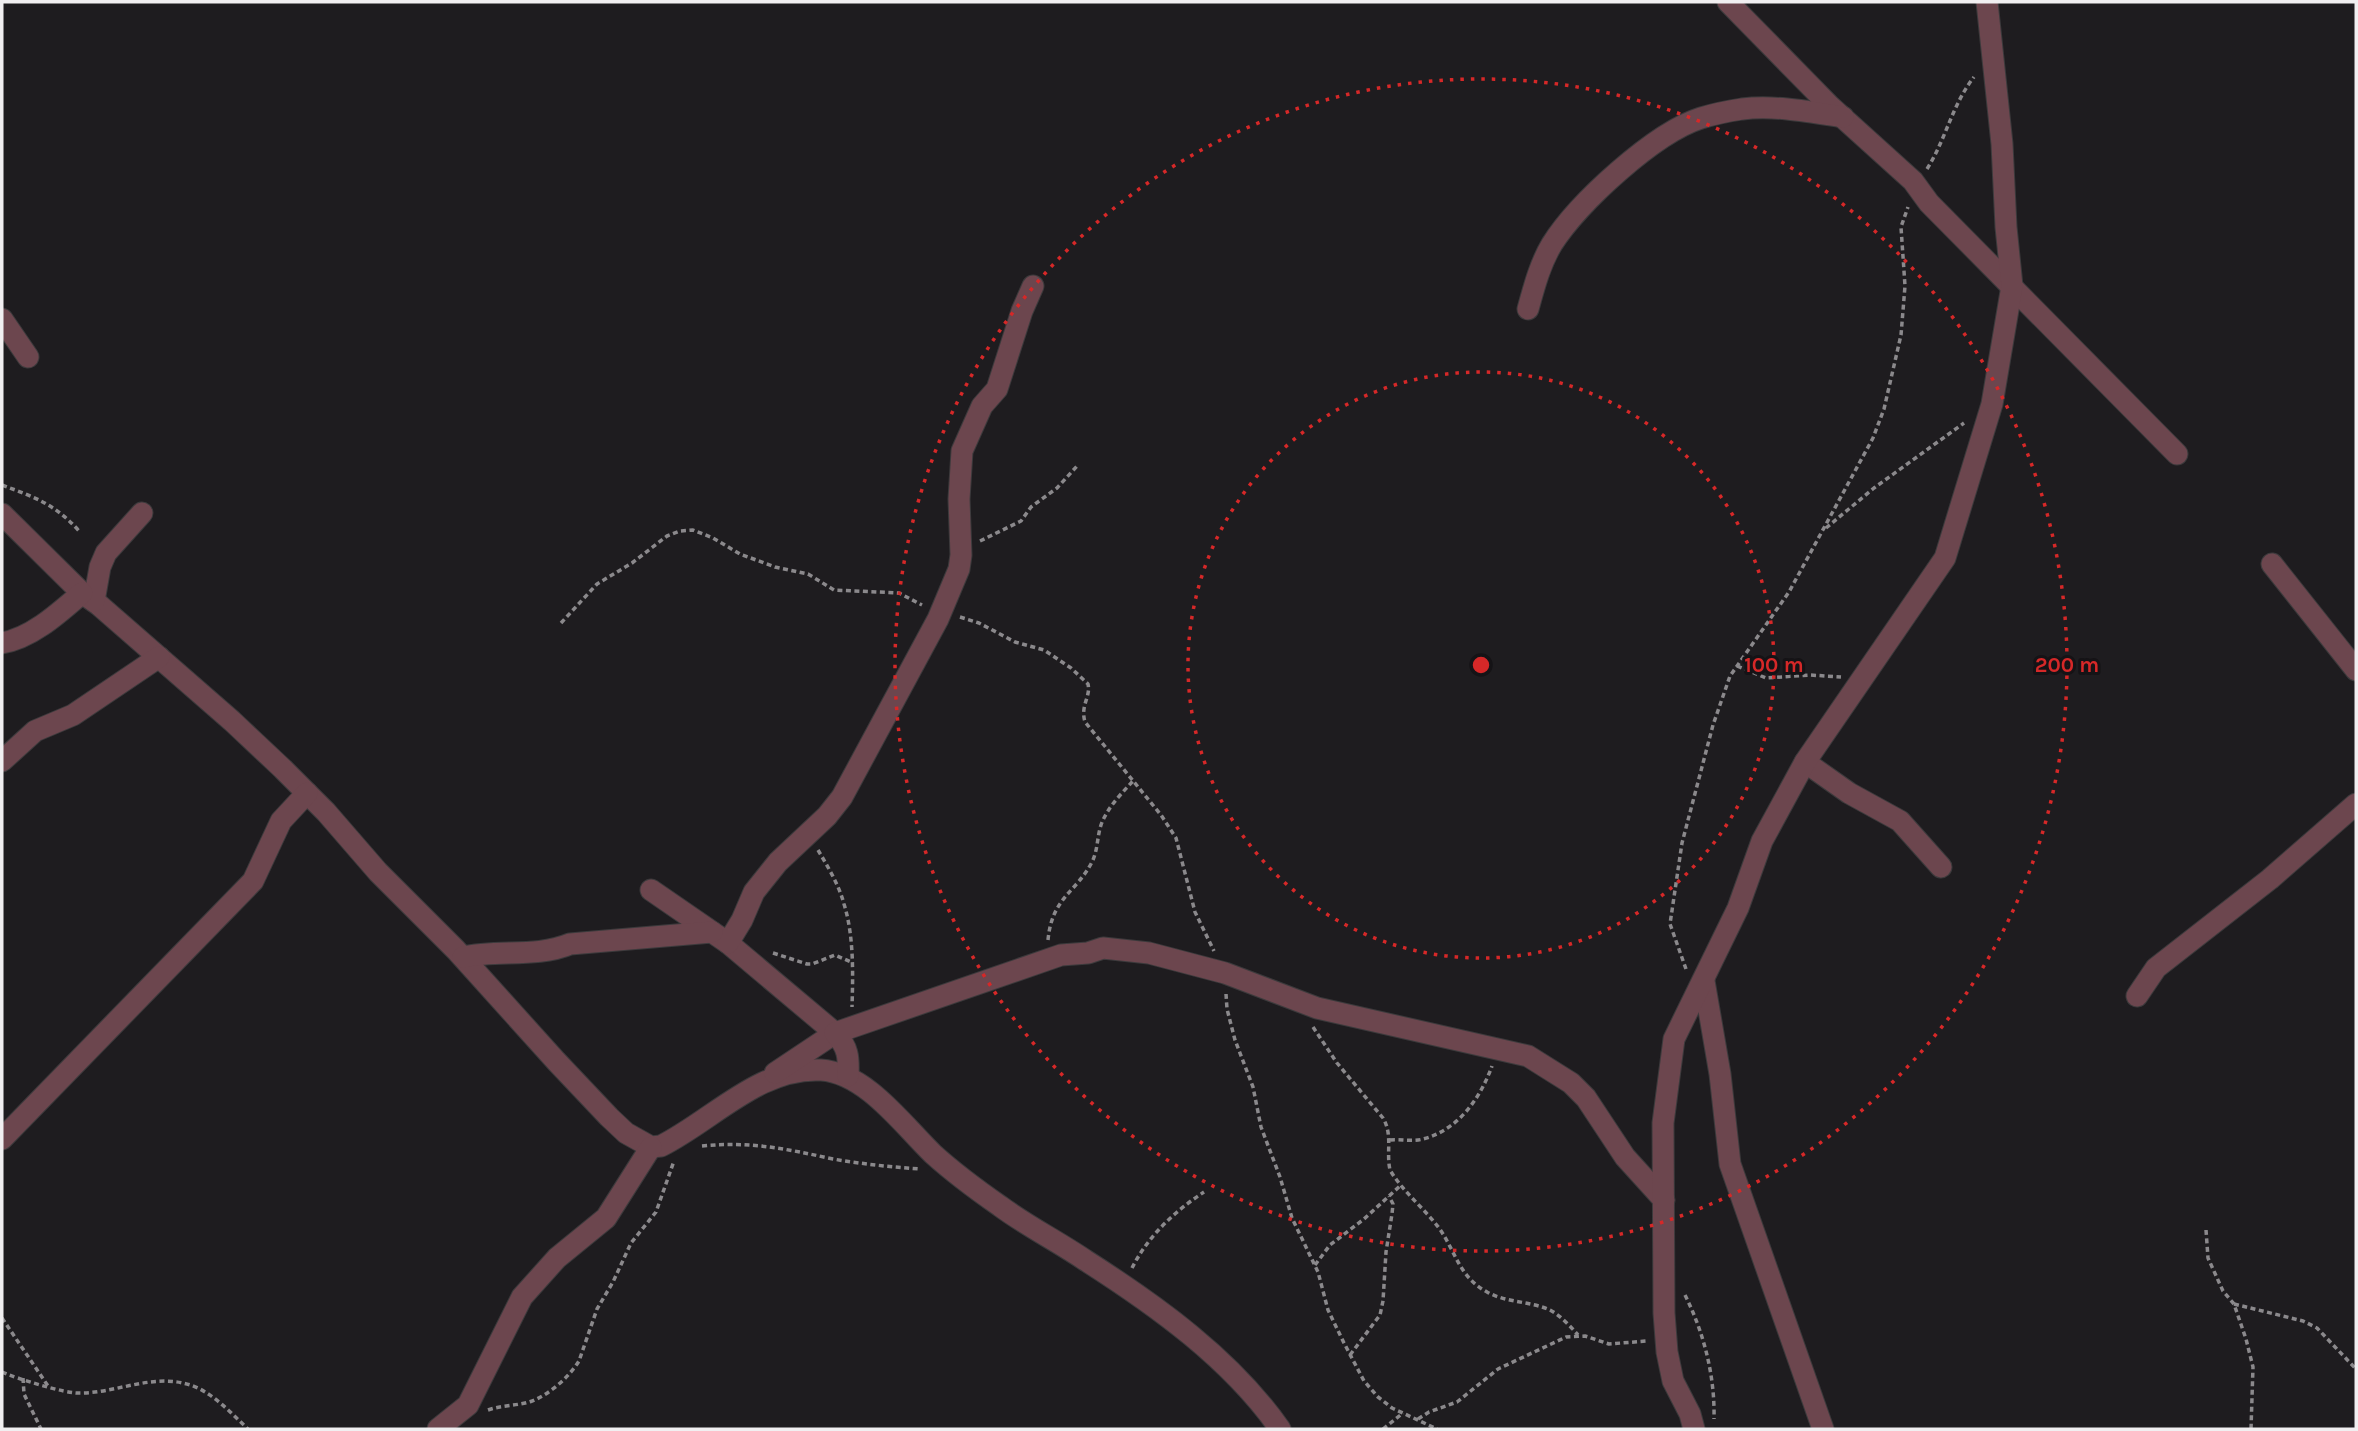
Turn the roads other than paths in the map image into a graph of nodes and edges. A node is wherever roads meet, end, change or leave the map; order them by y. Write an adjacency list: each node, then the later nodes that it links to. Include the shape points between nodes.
1 (1728, 2): 3 (street)
2 (1987, 2): 5 (street)
3 (1843, 117): 5 (street); 6 (street, via 1793,109 1745,109 1699,118 1667,135 1609,180 1572,218 1552,245)
4 (1033, 286): 23 (street, via 997,389 982,406 962,451 959,569 939,617 842,797 754,892)
5 (2012, 286): 9 (street); 18 (street, via 1992,404 1945,558)
6 (1528, 309)
7 (2, 319): 8 (street)
8 (28, 357)
9 (2177, 454)
10 (142, 513): 13 (street, via 106,553)
11 (2, 514): 13 (street)
12 (2272, 564): 16 (street)
13 (88, 597): 14 (street); 15 (street)
14 (2, 643)
15 (159, 657): 17 (street, via 73,715 35,731); 19 (street)
16 (2356, 670)
17 (2, 761)
18 (1805, 762): 21 (street, via 1900,821); 25 (street, via 1762,841 1738,908)
19 (307, 793): 24 (street); 30 (street, via 281,821 253,881)
20 (2356, 804): 26 (street, via 2156,968)
21 (1941, 867)
22 (651, 890): 23 (street)
23 (728, 944): 24 (street, via 570,944 541,952); 27 (street)
24 (463, 957): 31 (street, via 610,1117)
25 (1700, 989): 32 (street, via 1675,1039 1663,1123); 36 (street, via 1720,1074 1730,1164)
26 (2137, 996)
27 (844, 1030): 28 (street); 29 (street); 32 (street, via 1049,959 1103,948 1149,953 1225,973 1317,1009 1528,1056 1586,1098 1625,1157)
28 (848, 1076): 29 (street, via 806,1070); 34 (street, via 951,1169 1123,1285 1205,1348 1243,1383)
29 (756, 1086): 31 (street, via 661,1146)
30 (2, 1139)
31 (651, 1147): 33 (street, via 606,1218 557,1258 523,1297 468,1405)
32 (1664, 1199): 35 (street, via 1666,1338 1673,1381)
33 (438, 1429)
34 (1280, 1429)
35 (1694, 1429)
36 (1823, 1429)

